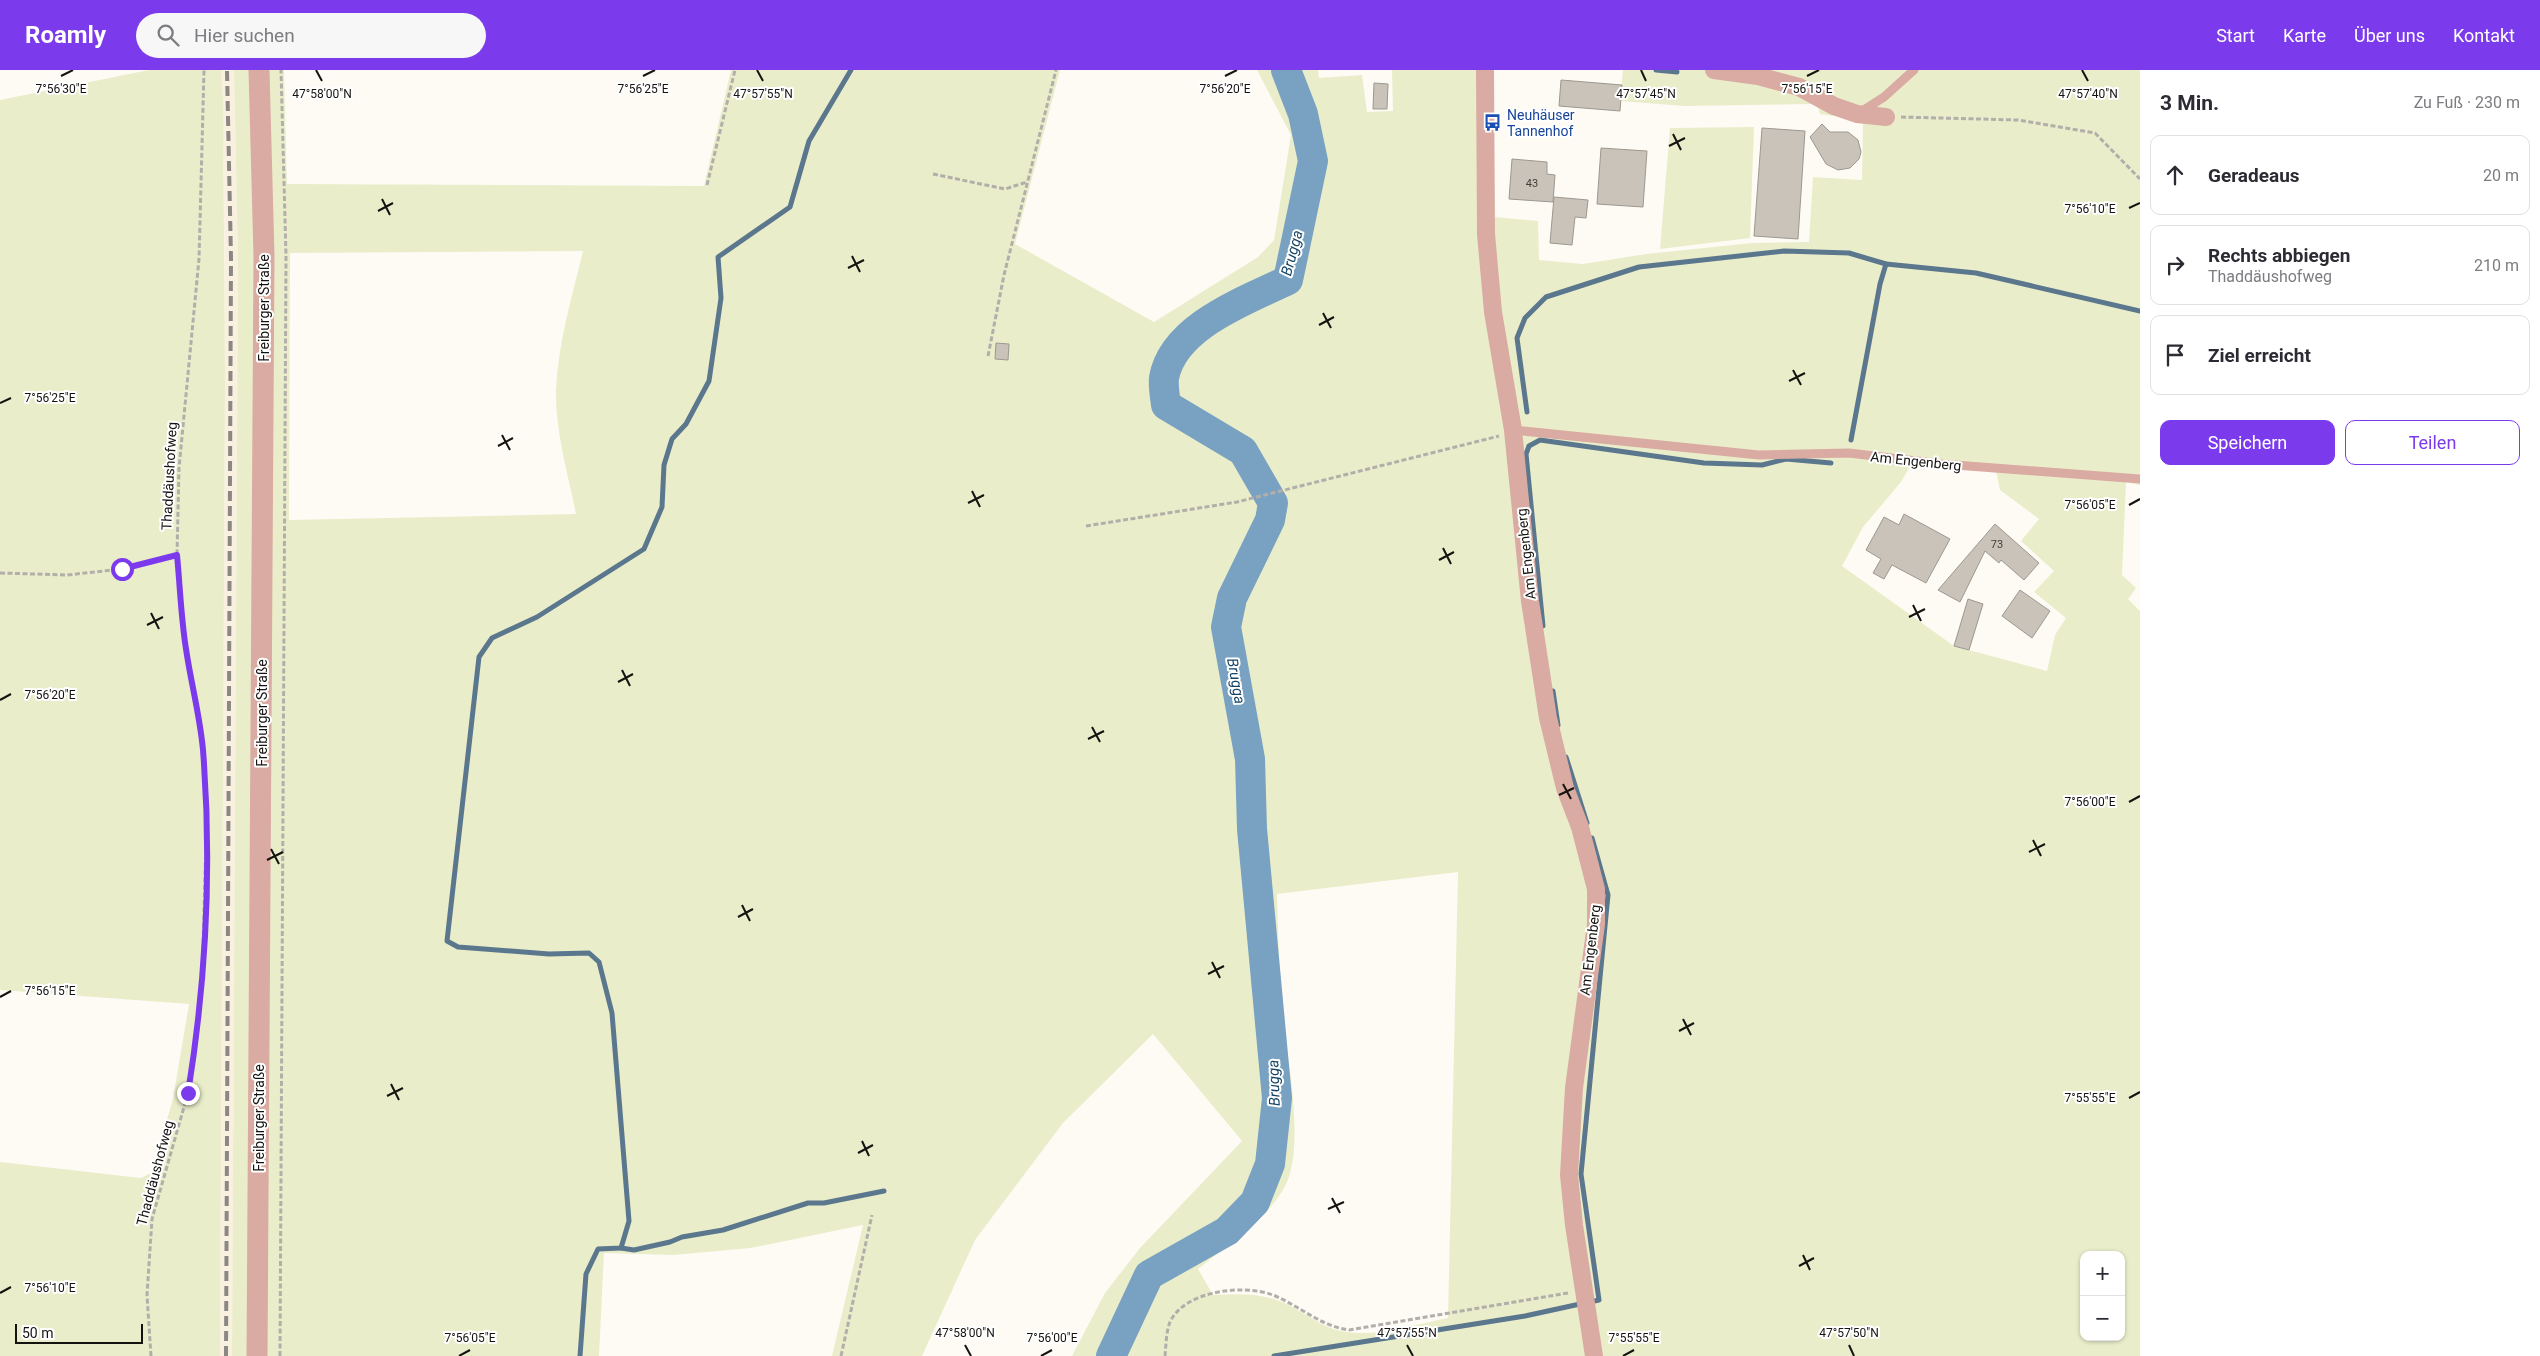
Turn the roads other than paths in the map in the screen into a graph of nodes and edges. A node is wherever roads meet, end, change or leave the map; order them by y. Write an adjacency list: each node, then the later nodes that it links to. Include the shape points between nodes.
1 (259, 70): 9 (street, Freiburger Straße, via 264,275)
2 (1485, 70): 7 (street, Am Engenberg, via 1486,234 1494,312)
3 (1714, 70): 5 (street, via 1758,76 1799,87)
4 (1914, 70): 5 (lane, via 1884,97)
5 (1857, 114): 6 (street)
6 (1886, 117)
7 (1513, 430): 8 (lane, Am Engenberg, via 1759,455 1849,454); 10 (street, Am Engenberg, via 1530,602 1548,718 1565,788 1580,828 1596,889 1596,924 1574,1088 1570,1175)
8 (2140, 479)
9 (257, 1356)
10 (1594, 1356)

